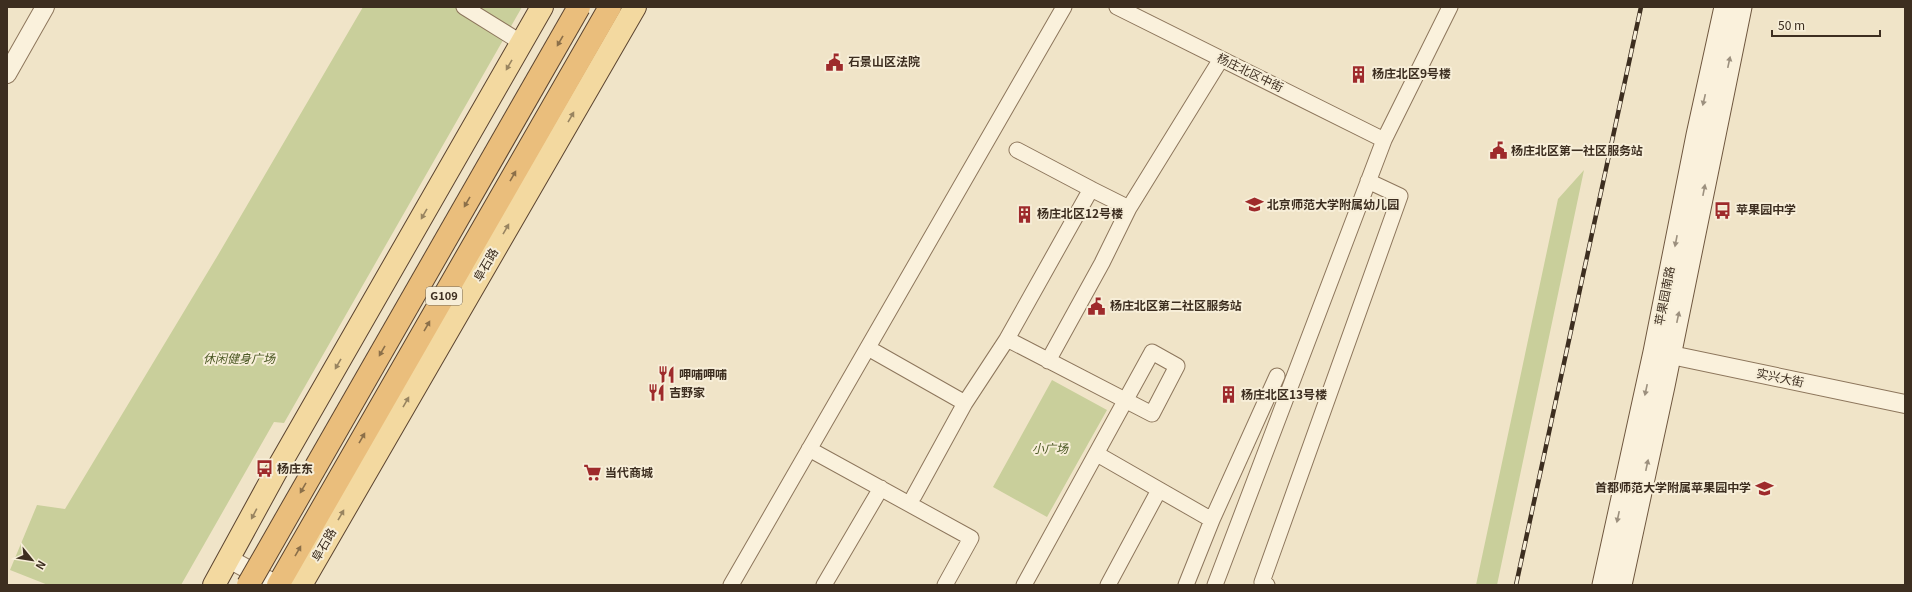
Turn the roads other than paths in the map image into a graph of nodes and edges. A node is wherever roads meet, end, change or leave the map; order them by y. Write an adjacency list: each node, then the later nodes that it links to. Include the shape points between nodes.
1 (45, 7): 14 (street)
2 (464, 7): 12 (street)
3 (542, 7): 12 (main road)
4 (580, 7): 35 (highway, G109, one-way to 35, bridge)
5 (610, 7): 36 (highway, 阜石路 / G109, one-way to 5)
6 (635, 7): 37 (main road, 阜石路, one-way to 6)
7 (1064, 7): 21 (street)
8 (1117, 7): 13 (street, 杨庄北区中街)
9 (1450, 7): 15 (street)
10 (1725, 7): 22 (main road, 苹果园南路, one-way to 22, via 1697,135)
11 (1741, 7): 22 (main road, 苹果园南路, one-way to 11)
12 (522, 43): 33 (main road, one-way to 33, via 277,470)
13 (1221, 59): 15 (street, 杨庄北区中街); 19 (street)
14 (7, 74)
15 (1384, 140): 17 (street)
16 (1016, 150): 18 (street)
17 (1368, 181): 44 (street); 45 (street, via 1400,196 1262,582)
18 (1091, 189): 19 (street); 20 (street)
19 (1129, 208): 23 (street)
20 (1007, 339): 23 (street); 25 (street)
21 (868, 348): 25 (street); 27 (street)
22 (1662, 353): 26 (street, 实兴大街); 46 (main road, 苹果园南路, one-way to 46); 47 (main road, 苹果园南路, one-way to 22)
23 (1048, 361): 28 (street, via 1126,401)
24 (1278, 376): 32 (street)
25 (965, 403): 31 (street)
26 (1905, 404)
27 (809, 449): 29 (street); 38 (street)
28 (1097, 454): 30 (street); 41 (street)
29 (881, 488): 39 (street); 40 (street, via 971,538)
30 (1159, 490): 32 (street); 42 (street)
31 (914, 496)
32 (1212, 520): 43 (street)
33 (229, 559): 34 (main road); 36 (street)
34 (214, 585)
35 (248, 585)
36 (278, 585)
37 (301, 585)
38 (731, 585)
39 (824, 585)
40 (944, 585)
41 (1024, 585)
42 (1108, 585)
43 (1186, 585)
44 (1214, 585)
45 (1267, 585)
46 (1603, 585)
47 (1621, 585)

